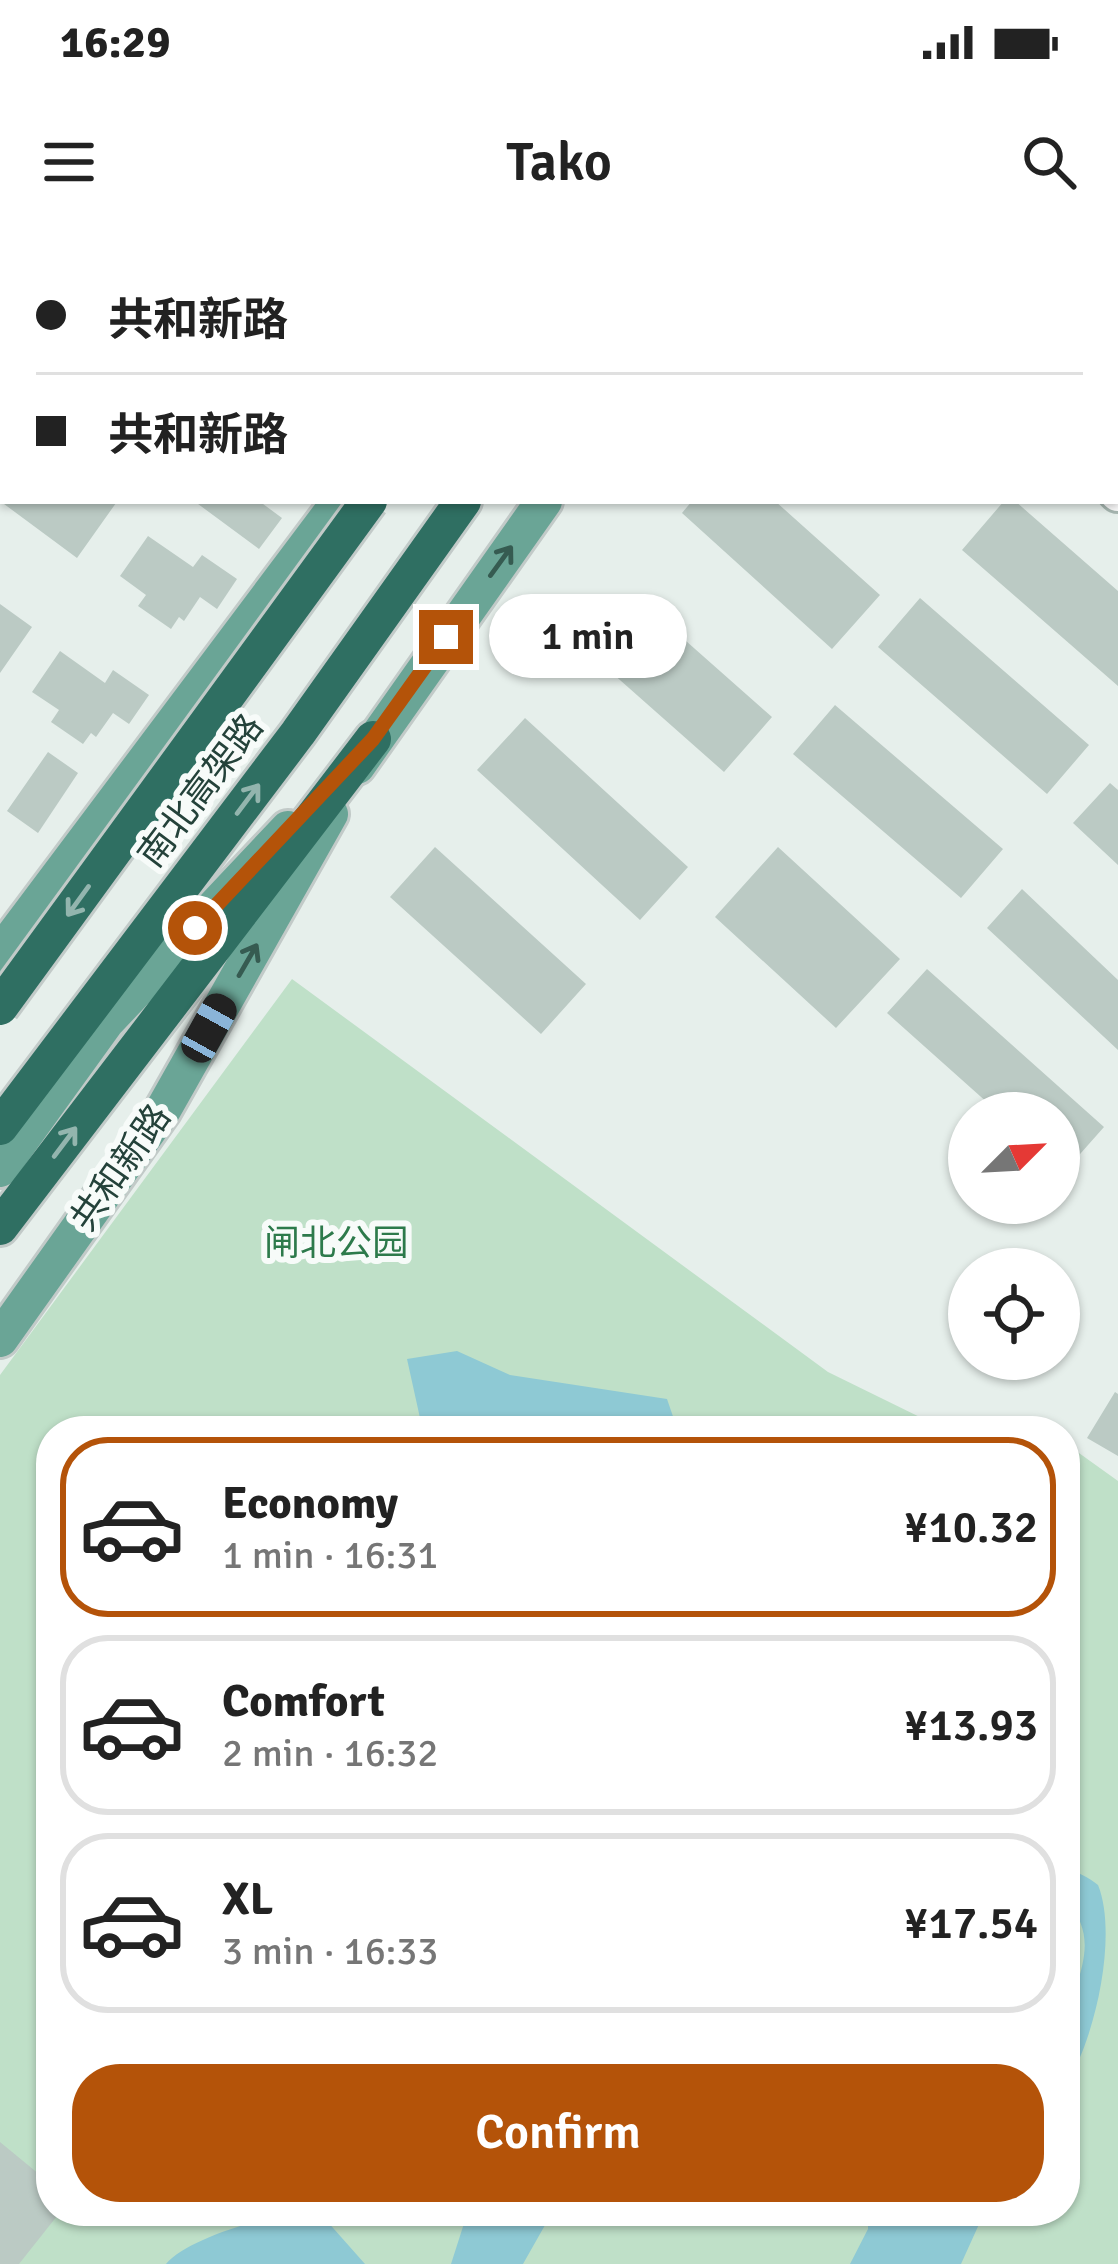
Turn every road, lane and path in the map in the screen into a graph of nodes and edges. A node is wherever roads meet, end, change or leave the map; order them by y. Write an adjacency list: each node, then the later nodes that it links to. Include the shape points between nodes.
1 (338, 504): 6 (main road)
2 (367, 504): 7 (highway, 南北高架路, one-way to 7, bridge)
3 (461, 504): 8 (highway, 南北高架路, one-way to 3)
4 (542, 504): 5 (main road, 共和新路, one-way to 4)
5 (373, 739): 9 (main road, 共和新路, via 106,1022); 10 (highway, one-way to 5); 11 (main road, 共和新路, one-way to 5, via 163,1110)
6 (0, 955)
7 (0, 1007)
8 (0, 1127)
9 (0, 1169)
10 (0, 1227)
11 (0, 1339)

